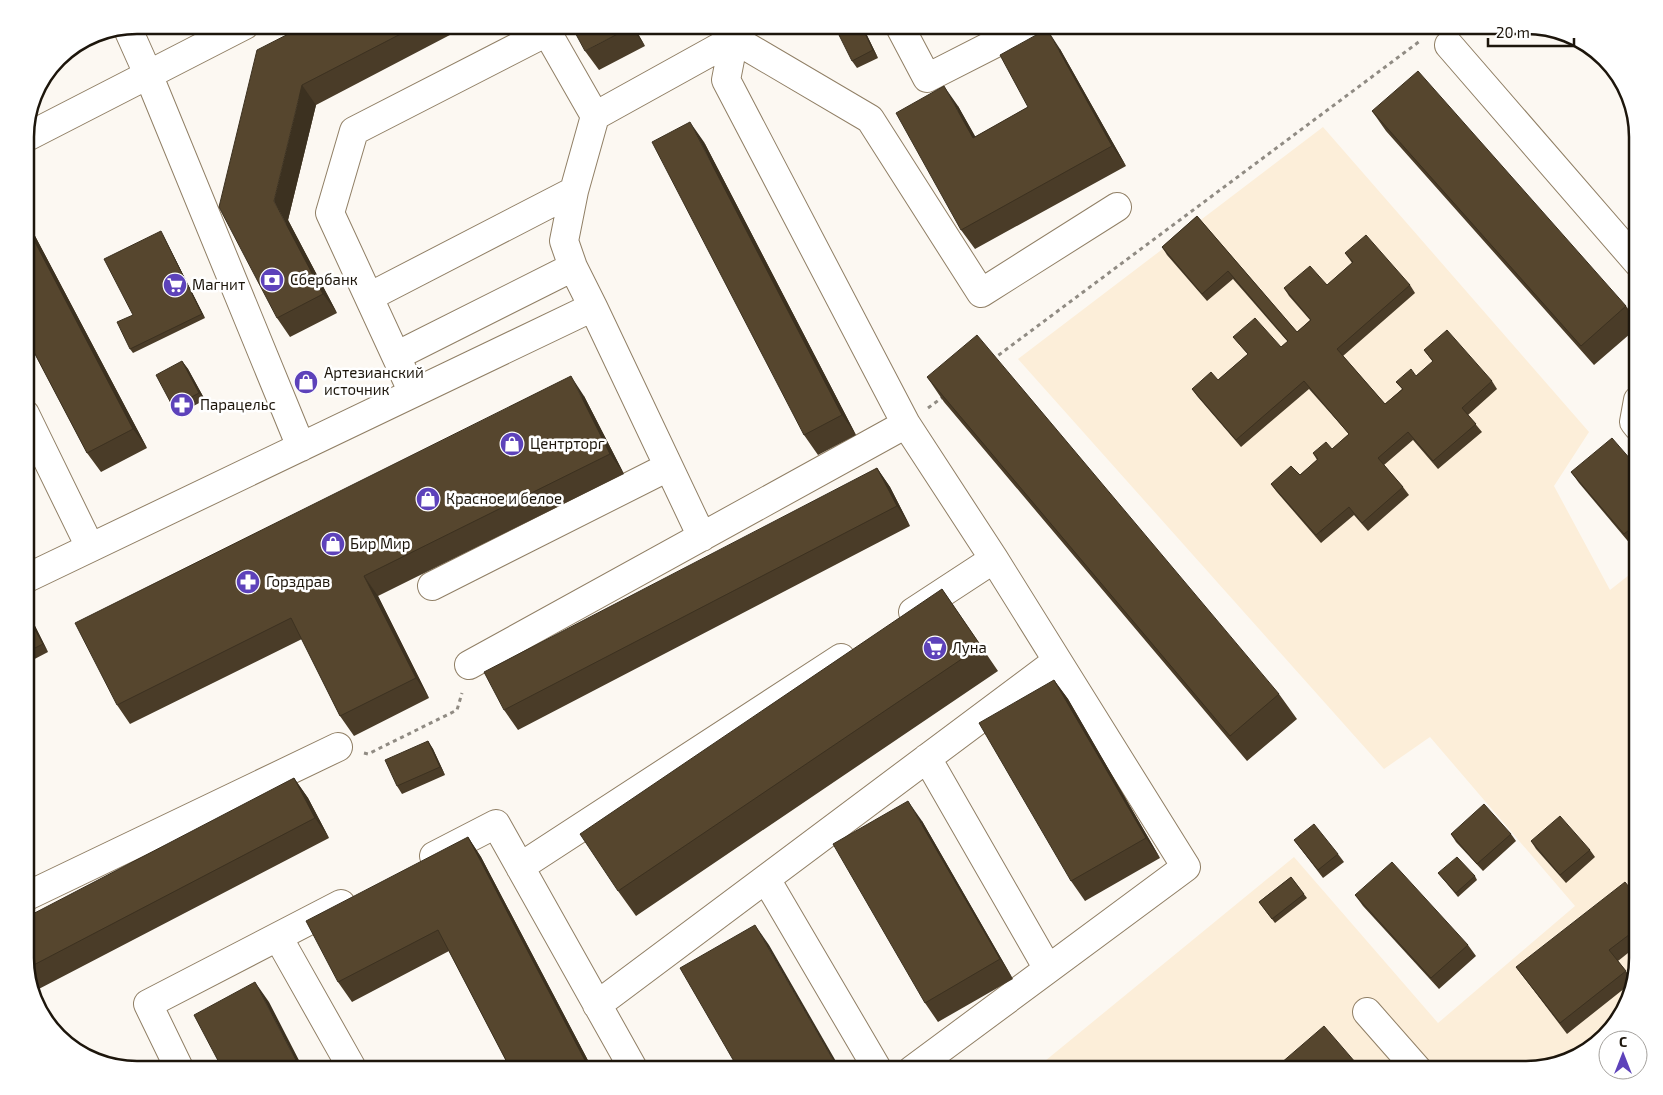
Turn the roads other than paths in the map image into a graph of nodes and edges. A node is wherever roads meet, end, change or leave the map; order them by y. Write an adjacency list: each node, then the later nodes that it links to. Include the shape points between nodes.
1 (130, 34): 11 (lane)
2 (227, 34): 11 (lane)
3 (543, 34): 18 (lane, via 354,131 330,213)
4 (548, 34): 12 (lane)
5 (728, 34): 12 (lane)
6 (731, 34): 22 (lane, via 726,80)
7 (734, 34): 15 (lane, via 870,119 980,294)
8 (904, 34): 9 (lane, via 927,78)
9 (1013, 34)
10 (1437, 41): 16 (lane)
11 (148, 74): 13 (lane); 24 (lane)
12 (595, 116): 14 (lane)
13 (34, 133)
14 (574, 191): 17 (lane, via 564,241); 18 (lane)
15 (1118, 207)
16 (1629, 253)
17 (573, 266): 19 (lane); 20 (lane)
18 (369, 297): 20 (lane)
19 (592, 308): 21 (lane); 25 (lane)
20 (396, 356): 21 (lane)
21 (413, 393): 24 (lane)
22 (906, 424): 26 (lane); 28 (lane)
23 (34, 433): 27 (lane)
24 (300, 447): 27 (lane)
25 (668, 467): 26 (lane); 30 (lane)
26 (702, 537): 34 (lane)
27 (90, 548): 29 (lane)
28 (994, 560): 31 (lane); 33 (lane)
29 (34, 575)
30 (432, 586)
31 (894, 624)
32 (861, 646): 37 (lane)
33 (1057, 661): 36 (lane); 43 (lane, via 1186,867)
34 (468, 665)
35 (338, 747): 41 (lane)
36 (927, 758): 39 (lane); 43 (lane)
37 (520, 867): 38 (lane, via 496,824); 44 (lane)
38 (409, 869)
39 (766, 879): 44 (lane); 49 (lane)
40 (365, 892): 42 (lane)
41 (34, 893)
42 (278, 937): 46 (lane, via 148,1004); 47 (lane)
43 (1048, 969): 50 (lane)
44 (597, 1005): 48 (lane)
45 (1367, 1012): 51 (lane)
46 (176, 1061)
47 (348, 1061)
48 (629, 1061)
49 (873, 1061)
50 (924, 1061)
51 (1410, 1061)

